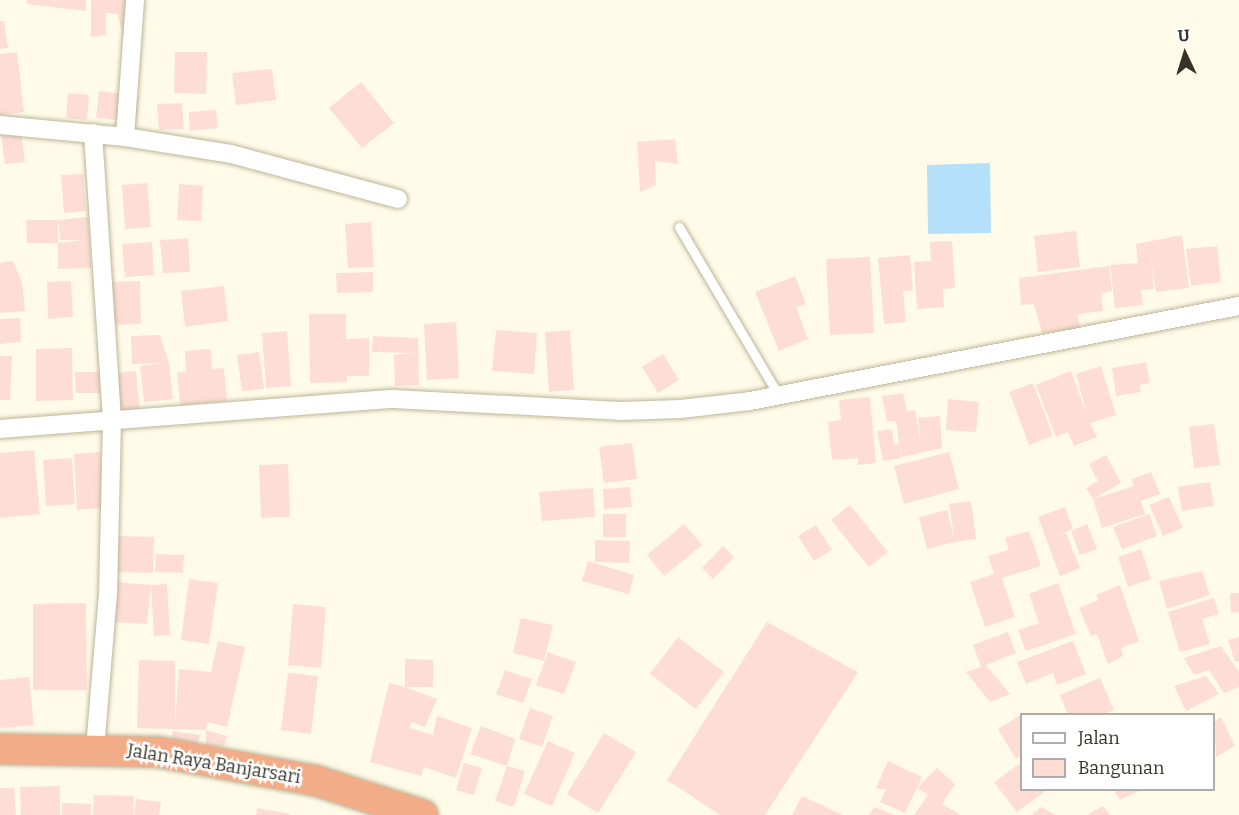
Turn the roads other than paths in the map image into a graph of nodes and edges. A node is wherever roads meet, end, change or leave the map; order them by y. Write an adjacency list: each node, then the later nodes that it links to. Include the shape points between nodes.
1 (135, 0): 4 (street)
2 (0, 125): 3 (street)
3 (93, 133): 4 (street); 9 (street)
4 (125, 137): 5 (street, via 295,169)
5 (398, 199)
6 (679, 227): 8 (lane)
7 (1239, 306): 8 (street)
8 (779, 396): 9 (street, via 681,409 621,411 393,399)
9 (112, 420): 10 (street); 11 (street, via 108,594)
10 (0, 429)
11 (95, 748): 12 (highway, Jalan Raya Banjarsari); 13 (highway, Jalan Raya Banjarsari, via 158,752 305,779)
12 (0, 749)
13 (423, 815)

